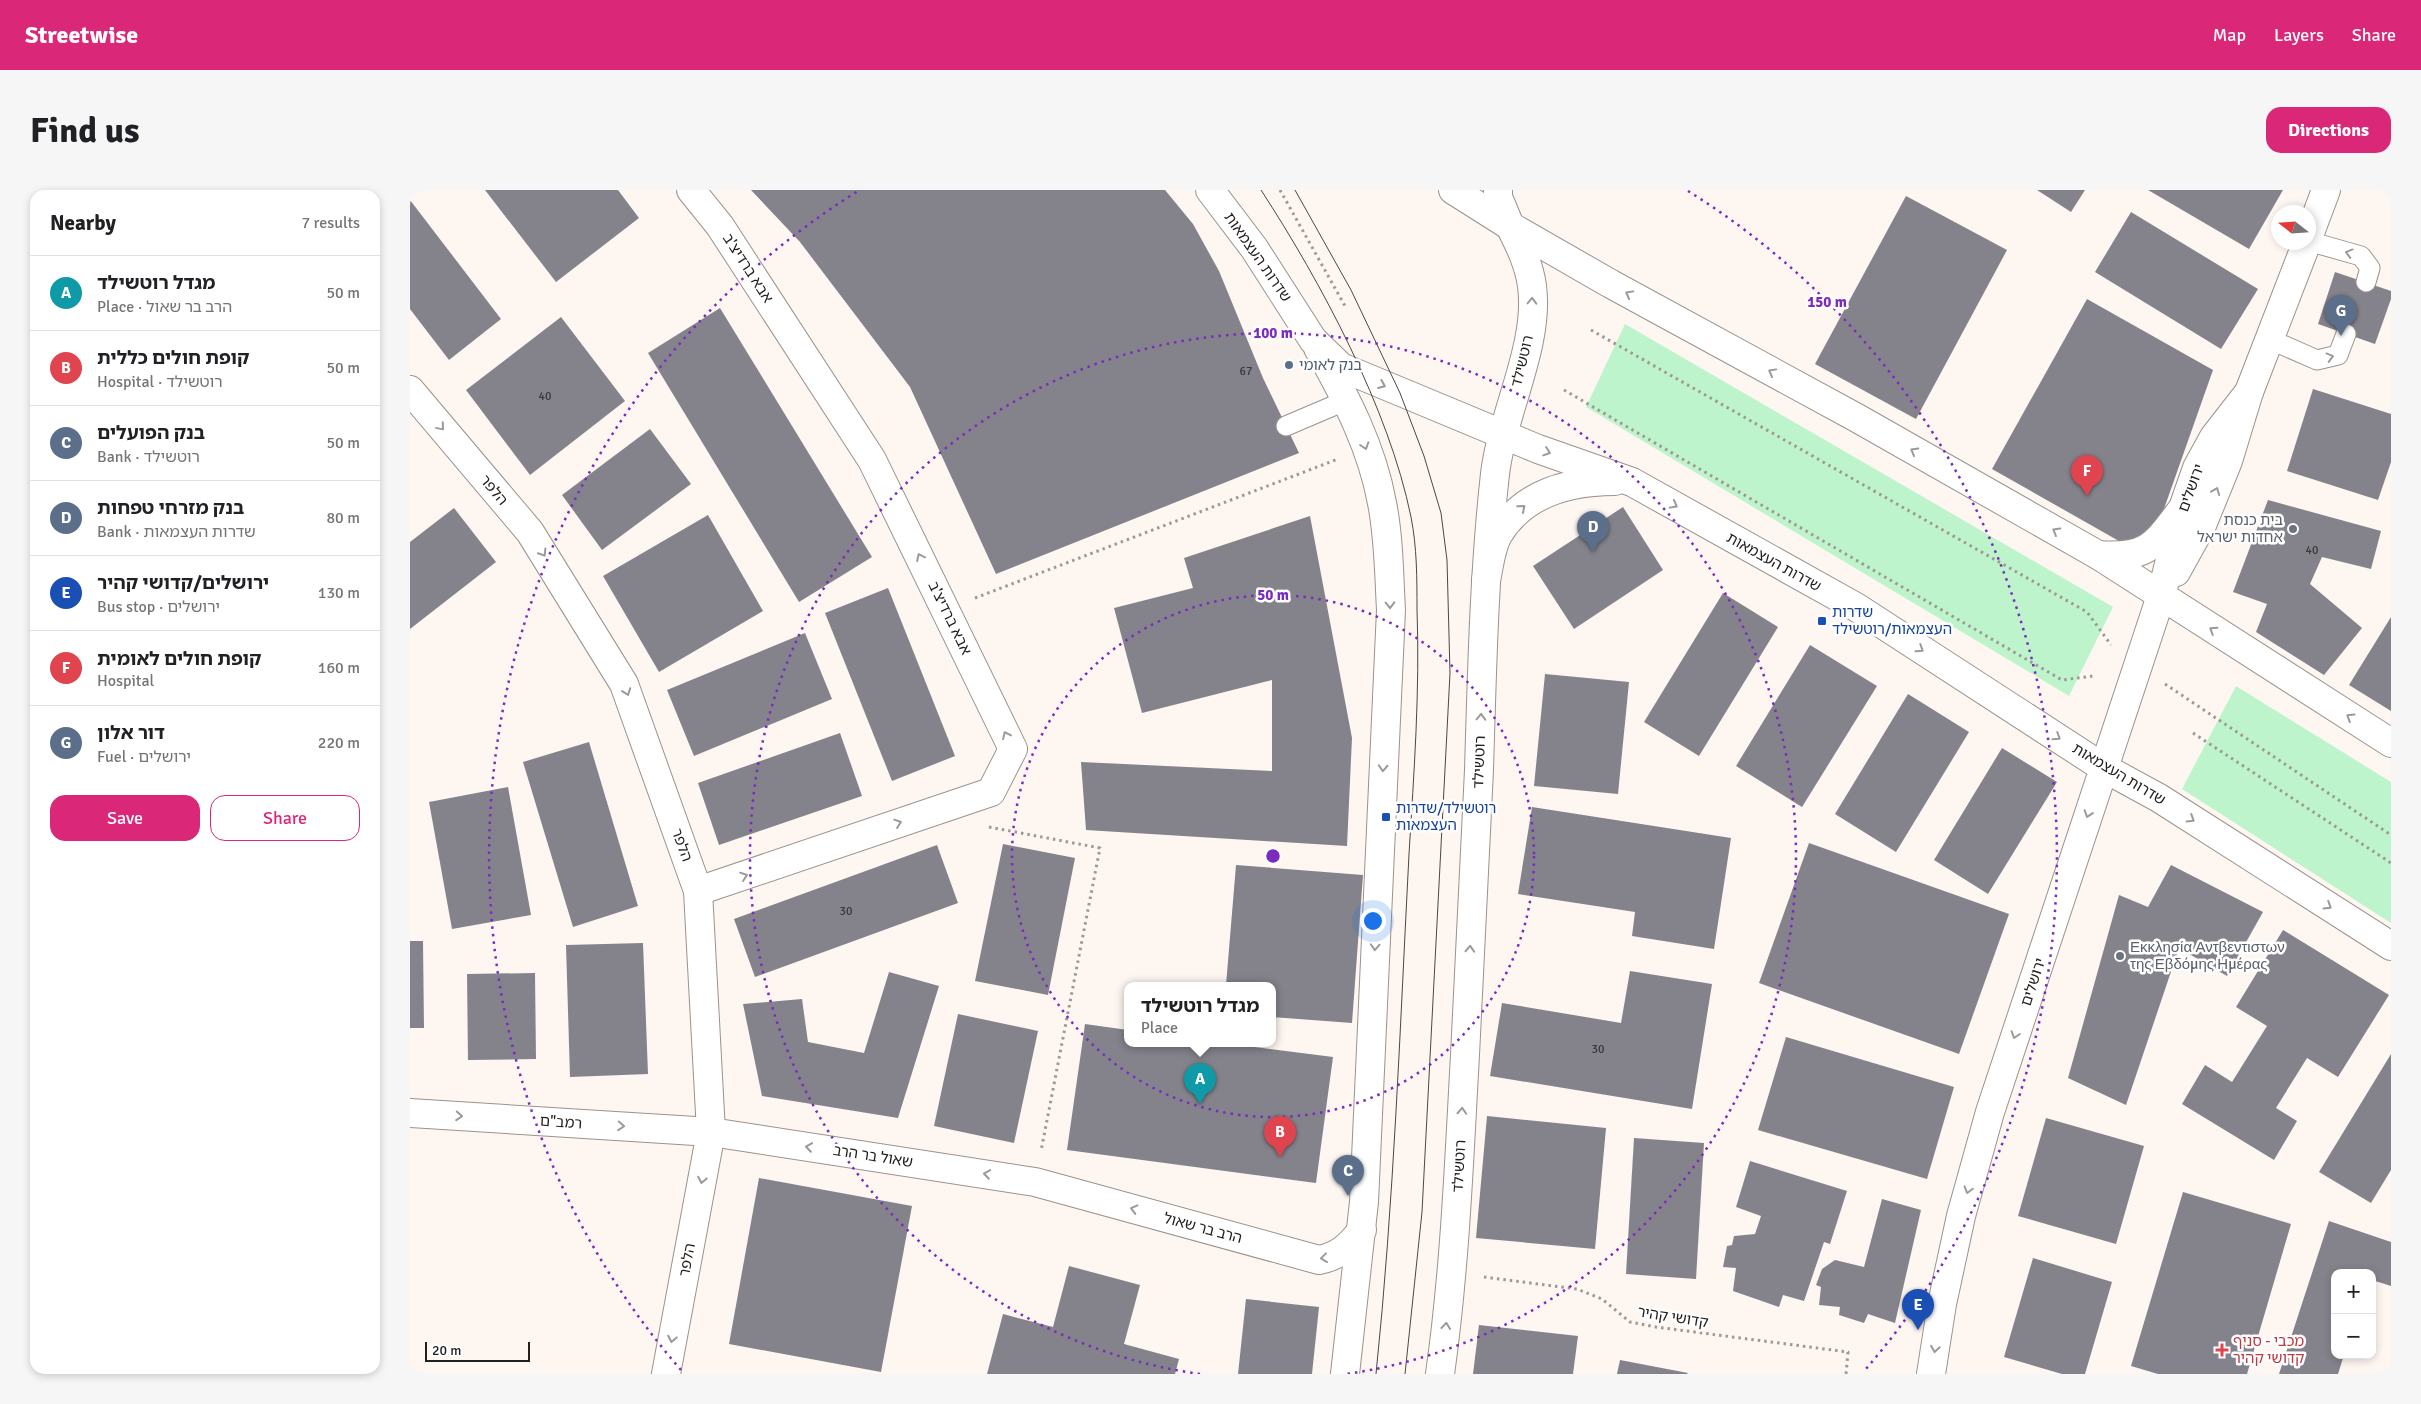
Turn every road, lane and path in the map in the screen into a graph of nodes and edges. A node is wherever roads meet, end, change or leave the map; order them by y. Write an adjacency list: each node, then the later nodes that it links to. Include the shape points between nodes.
1 (690, 190): 29 (street, אבא ברדיצ'ב, one-way to 1, via 872,460 720,226)
2 (1210, 190): 16 (street, שדרות העצמאות, via 1254,248)
3 (1280, 190): 12 (path)
4 (1454, 190): 8 (street)
5 (1498, 190): 8 (street, רוטשילד)
6 (2326, 190): 7 (street, ירושלים)
7 (2316, 218)
8 (1510, 226): 22 (street, רוטשילד, one-way to 8, via 1525,356 1531,322 1532,288 1525,256); 26 (street, one-way to 8)
9 (2316, 242): 11 (lane, one-way to 9, via 2370,268 2361,256)
10 (2304, 250): 15 (street, ירושלים)
11 (2366, 282)
12 (1346, 306)
13 (1591, 330): 30 (path, via 2087,612 2110,644)
14 (2346, 334): 15 (lane, one-way to 14, via 2317,360 2338,355)
15 (2270, 339): 19 (street, ירושלים)
16 (1313, 340): 20 (street); 22 (street, שדרות העצמאות, one-way to 22, via 1341,367)
17 (410, 390): 38 (street, הלפר, one-way to 38, via 530,532 624,684)
18 (1564, 390): 31 (path, via 2062,680)
19 (2249, 392): 25 (street, ירושלים, via 2214,436 2197,468); 28 (street, ירושלים, one-way to 19, via 2202,525 2228,461)
20 (1348, 400): 21 (lane); 43 (street, one-way to 43, via 1382,502 1391,610)
21 (1286, 426)
22 (1502, 434): 24 (street, שדרות העצמאות, one-way to 24); 27 (street, רוטשילד)
23 (1343, 457): 29 (path)
24 (1632, 482): 27 (street, one-way to 24, via 1497,536 1532,500 1561,487 1583,482); 34 (street, שדרות העצמאות, one-way to 34, via 1856,607)
25 (2183, 508): 26 (street, via 2148,548 2121,557); 28 (street, ירושלים)
26 (2098, 555): 28 (street)
27 (1486, 580): 44 (street, רוטשילד, one-way to 27)
28 (2161, 596): 30 (street, ירושלים); 33 (street, one-way to 28)
29 (947, 609): 35 (street, אבא ברדיצ'ב, one-way to 29, via 1013,749)
30 (2138, 666): 34 (street, ירושלים); 36 (path)
31 (2093, 676)
32 (2193, 733): 37 (path)
33 (2391, 743)
34 (2104, 768): 39 (street, שדרות העצמאות, one-way to 39, via 2159,798); 49 (street, ירושלים, one-way to 49, via 1990,1112 1961,1216)
35 (991, 792): 38 (street, one-way to 35); 42 (path, via 987,827 1100,848)
36 (2391, 835)
37 (2391, 862)
38 (698, 891): 41 (street, הלפר)
39 (2391, 946)
40 (410, 1113): 41 (street, רמב"ם, one-way to 41)
41 (711, 1132): 42 (street, שאול בר הרב, one-way to 41); 45 (street, הלפר, one-way to 45)
42 (1035, 1182): 43 (street, הרב בר שאול, one-way to 42, via 1346,1249 1319,1260)
43 (1362, 1230): 46 (street)
44 (1452, 1273): 47 (street, רוטשילד, one-way to 44); 48 (path, קדושי קהיר, via 1576,1289 1602,1299 1630,1322 1656,1328 1848,1352)
45 (666, 1374)
46 (1345, 1374)
47 (1440, 1374)
48 (1846, 1374)
49 (1931, 1374)

